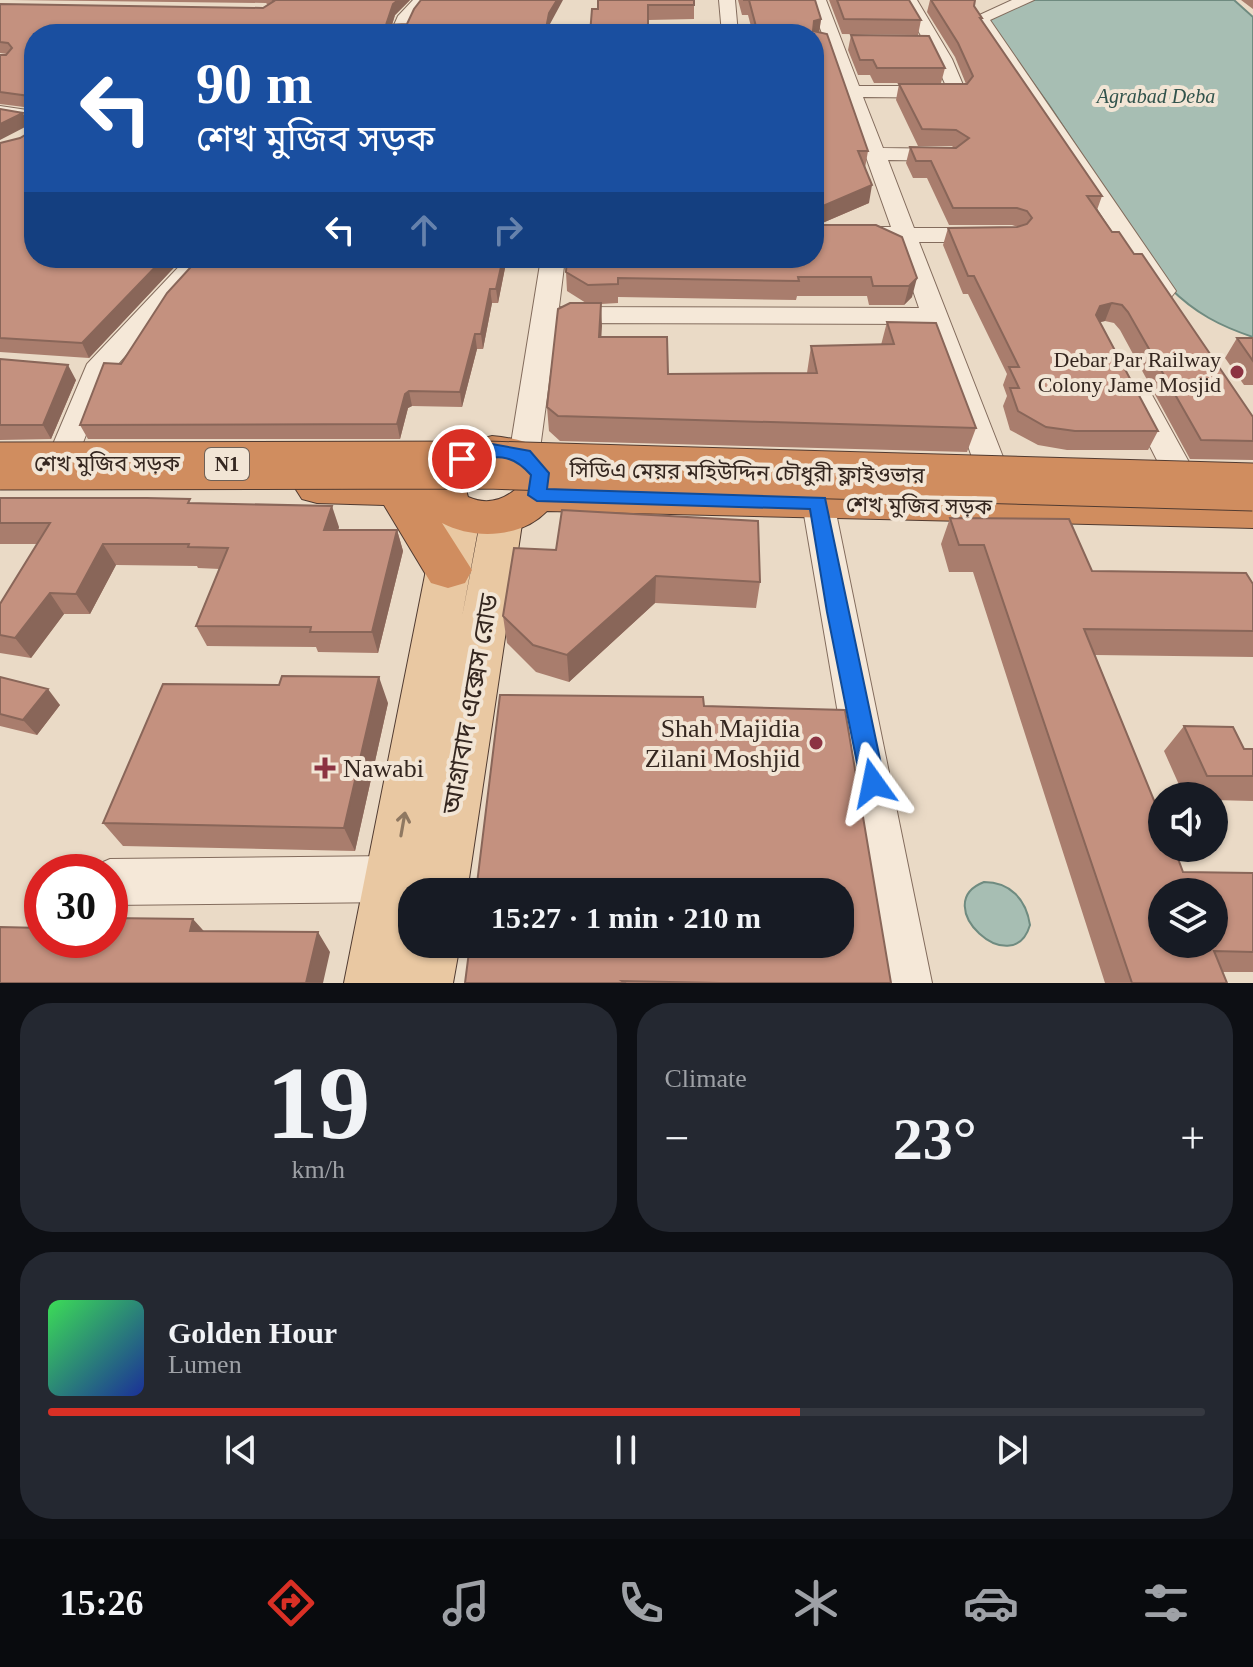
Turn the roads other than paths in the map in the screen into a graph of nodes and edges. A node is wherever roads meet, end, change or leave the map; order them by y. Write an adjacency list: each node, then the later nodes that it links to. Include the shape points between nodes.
1 (421, 0): 7 (street)
2 (727, 0): 8 (street)
3 (818, 0): 9 (street)
4 (1026, 0): 6 (street)
5 (915, 3): 10 (street, via 927,43 957,92)
6 (981, 5): 21 (street, via 981,18)
7 (402, 24)
8 (729, 24)
9 (832, 42): 10 (street)
10 (852, 91): 13 (street)
11 (0, 112): 12 (street)
12 (24, 116)
13 (875, 154): 14 (street); 16 (street)
14 (952, 155)
15 (824, 234): 16 (street)
16 (903, 234): 17 (street); 23 (street)
17 (1011, 235)
18 (189, 268): 25 (street, via 83,368)
19 (536, 268): 28 (street)
20 (551, 268): 22 (street)
21 (1175, 309)
22 (544, 315): 23 (street); 28 (street)
23 (934, 316): 27 (street)
24 (1126, 373): 29 (street)
25 (61, 463): 26 (highway, শেখ মুজিব সড়ক / N1); 28 (highway, শেখ মুজিব সড়ক / N1)
26 (0, 464): 31 (highway, সিডিএ মেয়র মহিউদ্দিন চৌধুরী ফ্লাইওভার, bridge, via 486,465)
27 (996, 480): 28 (highway, শেখ মুজিব সড়ক); 29 (highway, শেখ মুজিব সড়ক)
28 (495, 482): 32 (highway, শেখ মুজিব সড়ক / N1); 33 (highway, শেখ মুজিব সড়ক); 36 (main road, আগ্রাবাদ এক্সেস রোড); 38 (main road, আগ্রাবাদ এক্সেস রোড)
29 (1185, 484): 31 (highway, শেখ মুজিব সড়ক)
30 (0, 485): 32 (highway, শেখ মুজিব সড়ক / N1); 34 (highway, via 366,481)
31 (1253, 486)
32 (397, 489): 36 (highway)
33 (818, 503): 35 (highway, শেখ মুজিব সড়ক); 45 (street)
34 (1253, 503)
35 (1253, 512)
36 (448, 570): 37 (main road, আগ্রাবাদ এক্সেস রোড, one-way to 36)
37 (417, 878)
38 (418, 878)
39 (128, 882): 40 (street)
40 (398, 886)
41 (398, 928): 43 (main road, আগ্রাবাদ এক্সেস রোড)
42 (427, 958): 44 (main road)
43 (374, 983)
44 (423, 983)
45 (908, 983)

